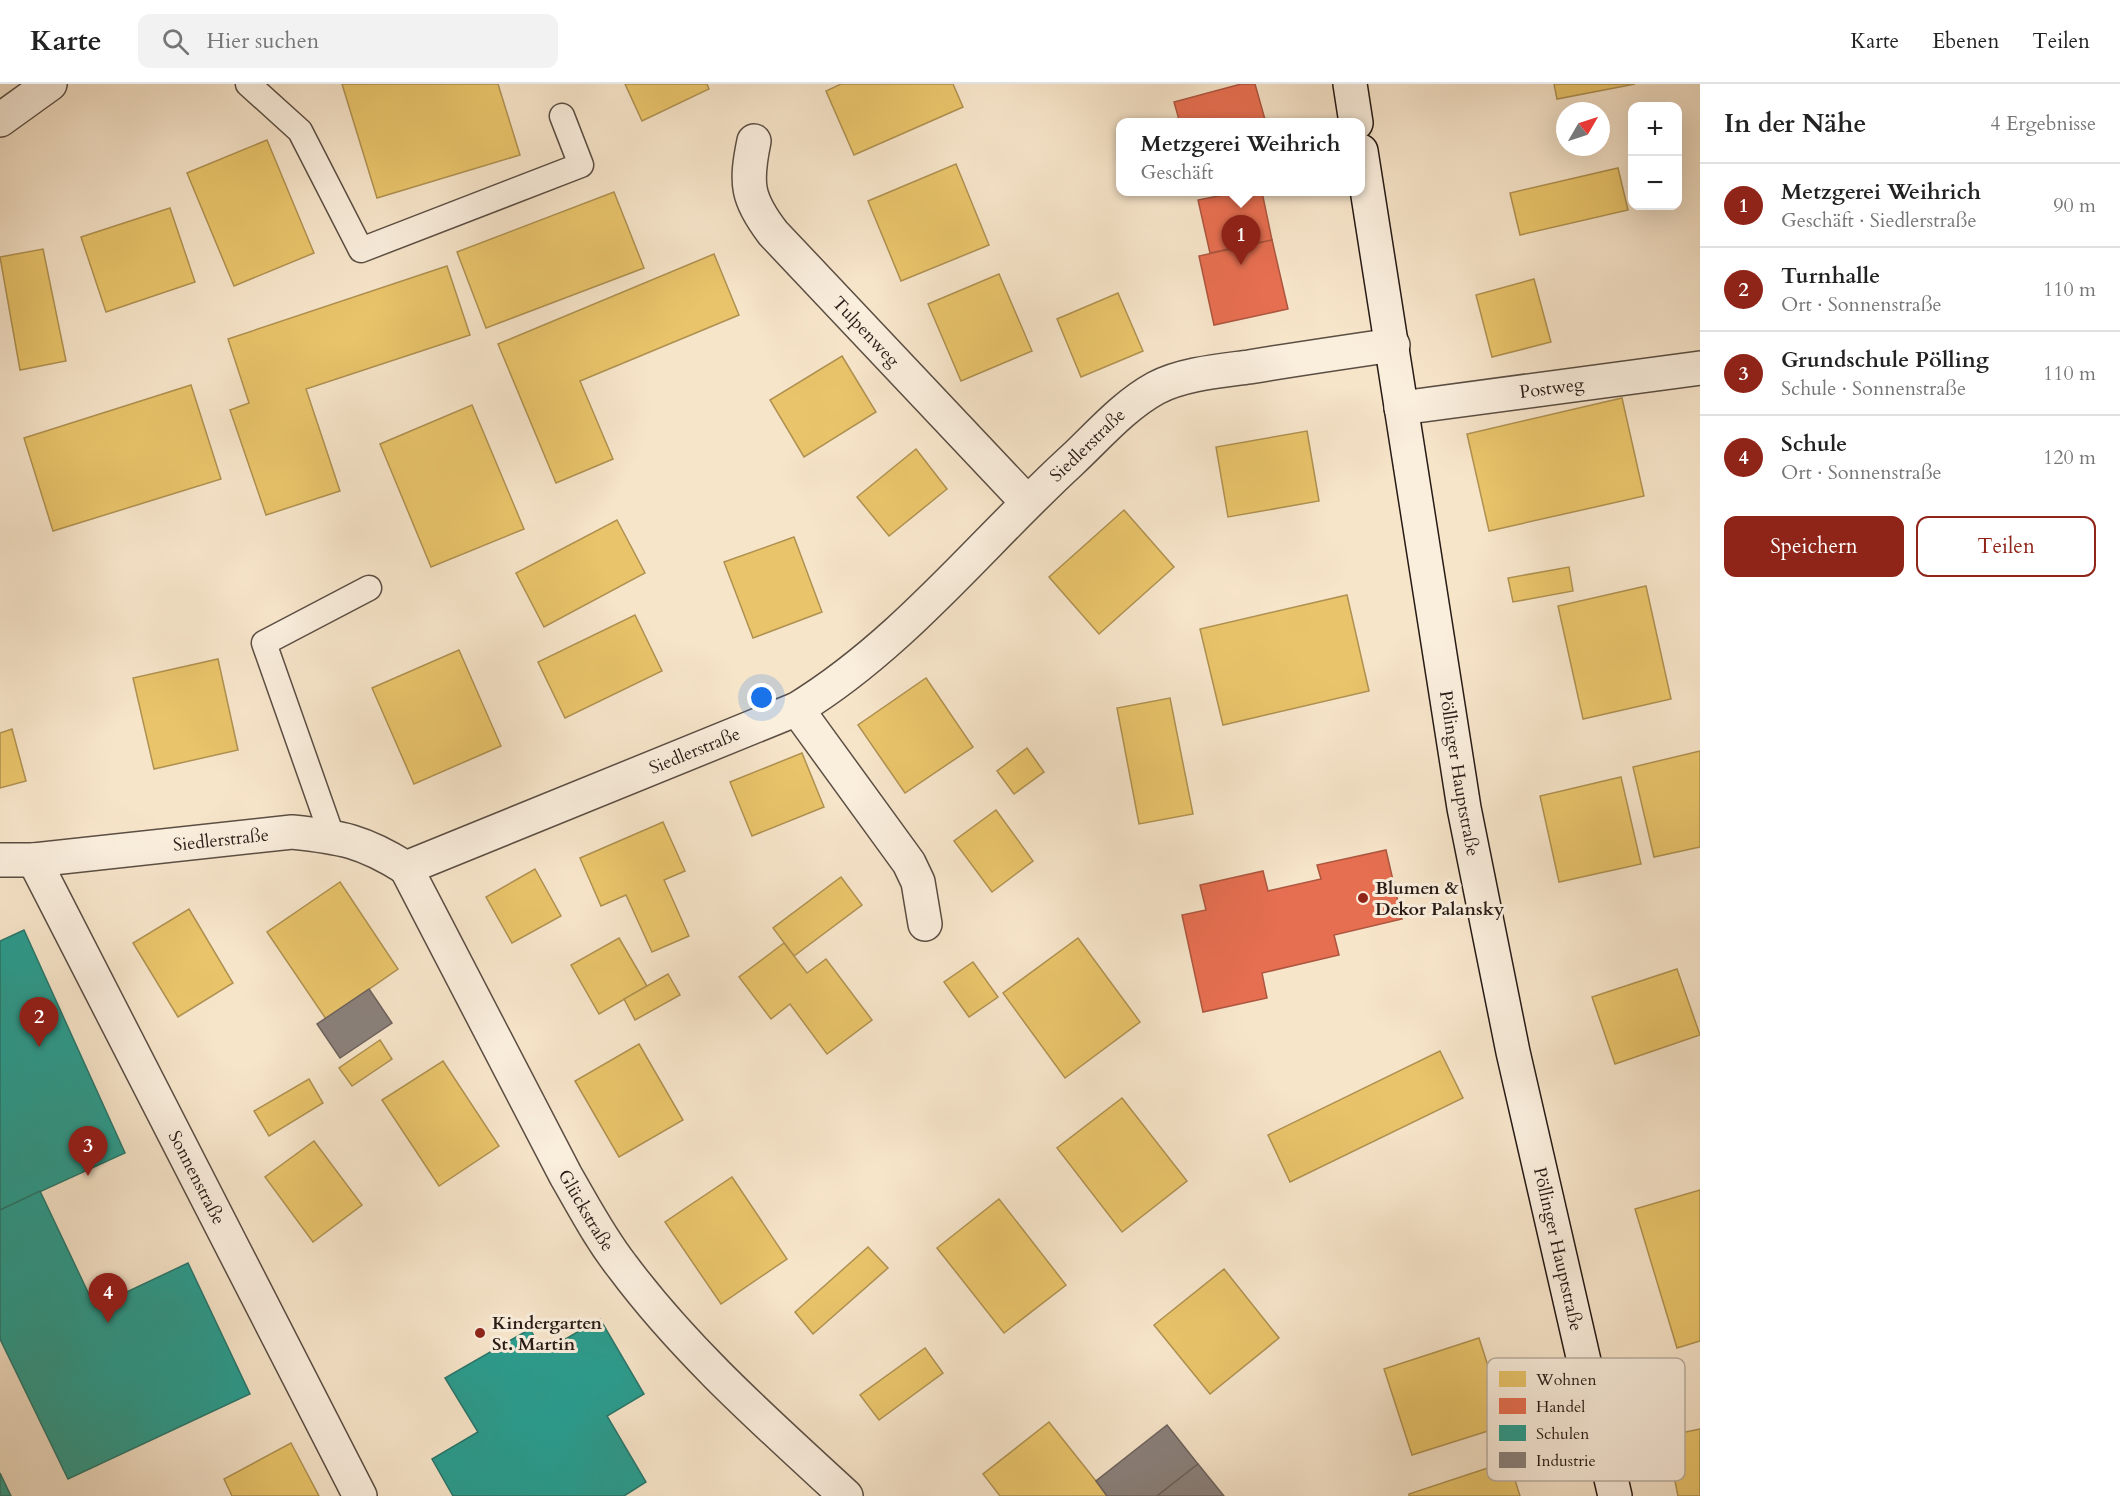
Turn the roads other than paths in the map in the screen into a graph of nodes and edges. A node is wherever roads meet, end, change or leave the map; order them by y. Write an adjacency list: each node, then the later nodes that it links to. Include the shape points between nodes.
1 (50, 84): 6 (street)
2 (248, 84): 4 (lane, via 300,131 361,250 581,165)
3 (1350, 84): 5 (street)
4 (562, 116)
5 (1355, 118)
6 (0, 120)
7 (754, 141): 12 (street, Tulpenweg, via 748,181 756,210 773,233)
8 (1365, 175): 9 (street, Pöllinger Hauptstraße)
9 (1393, 345): 11 (street, Pöllinger Hauptstraße); 12 (street, Siedlerstraße, via 1227,370 1157,387 1136,401)
10 (1700, 368): 11 (street, Postweg)
11 (1401, 408): 20 (street, Pöllinger Hauptstraße, via 1466,819 1513,1052)
12 (1027, 502): 14 (street, Siedlerstraße, via 893,637 839,682)
13 (369, 588): 15 (lane, via 264,643)
14 (797, 709): 18 (street, Siedlerstraße); 19 (street, via 909,863 918,882)
15 (332, 836): 17 (street, Siedlerstraße, via 291,832); 18 (street, Siedlerstraße, via 372,847)
16 (0, 860): 17 (street, Siedlerstraße)
17 (34, 860): 22 (street, Sonnenstraße)
18 (406, 868): 23 (street, Glückstraße, via 593,1225 656,1308 745,1402)
19 (925, 924)
20 (1583, 1358)
21 (1612, 1481): 24 (street, Pöllinger Hauptstraße)
22 (360, 1496)
23 (846, 1496)
24 (1615, 1496)

